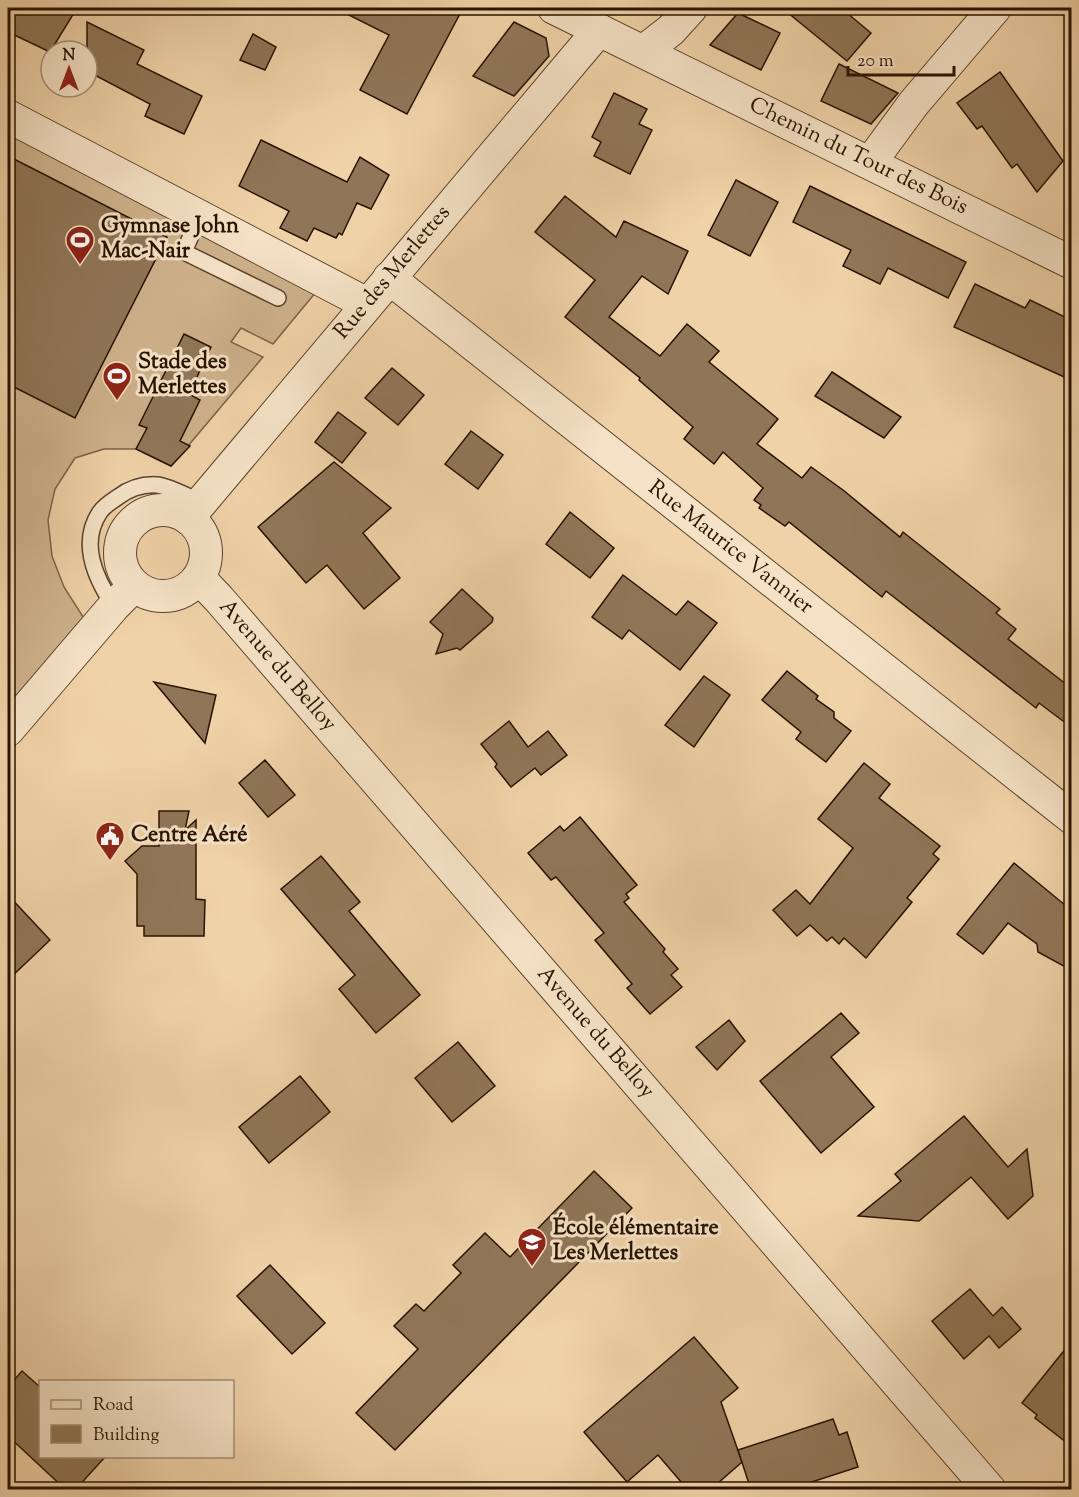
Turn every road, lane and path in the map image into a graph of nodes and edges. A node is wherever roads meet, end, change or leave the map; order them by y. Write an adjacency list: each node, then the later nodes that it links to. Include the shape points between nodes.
1 (554, 8): 4 (street, Chemin du Tour des Bois)
2 (691, 8): 5 (street)
3 (996, 8): 7 (street, via 914,103)
4 (599, 30): 5 (street, Chemin du Tour des Bois); 10 (street, Rue des Merlettes)
5 (644, 51): 7 (street, Chemin du Tour des Bois)
6 (8, 116): 8 (street)
7 (870, 163): 9 (street, Chemin du Tour des Bois)
8 (199, 217): 11 (lane, via 184,252); 12 (street)
9 (1071, 263)
10 (389, 278): 12 (street, Rue des Merlettes); 17 (street, Rue Maurice Vannier)
11 (278, 298)
12 (367, 304): 13 (street, Rue des Merlettes)
13 (194, 510): 14 (street, via 206,546 205,564); 15 (street, via 157,510 131,523 120,549 127,578)
14 (198, 578): 15 (street, via 182,592 167,596); 18 (street, Avenue du Belloy)
15 (124, 596): 16 (street)
16 (8, 730)
17 (1071, 818)
18 (990, 1490)

